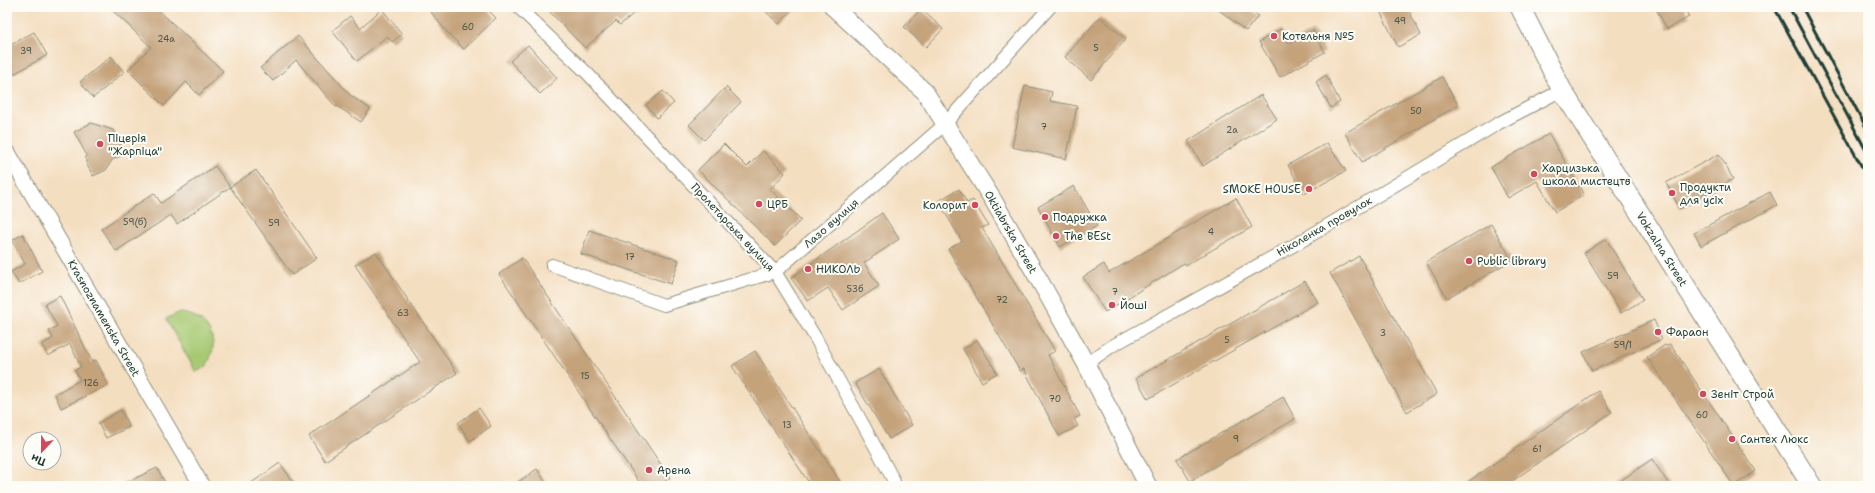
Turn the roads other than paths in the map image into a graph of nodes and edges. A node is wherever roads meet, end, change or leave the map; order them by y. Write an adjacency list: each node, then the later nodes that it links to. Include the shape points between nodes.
1 (518, 7): 9 (street, Пролетарська вулиця, via 587,72)
2 (833, 7): 6 (main road, Oktiabrska Street, via 925,92)
3 (1050, 7): 6 (street, Лазо вулиця)
4 (1520, 7): 5 (main road, Vokzalna Street)
5 (1562, 90): 10 (street, Ніколенка провулок, via 1499,122 1298,243 1112,346); 14 (main road, Vokzalna Street)
6 (945, 124): 9 (street, Лазо вулиця); 10 (main road, Oktiabrska Street, via 993,200)
7 (7, 151): 11 (street, Krasnoznamenska Street)
8 (552, 265): 9 (street, Лазо вулиця, via 664,305)
9 (775, 272): 12 (street, Пролетарська вулиця, via 815,337)
10 (1086, 364): 13 (main road, Oktiabrska Street)
11 (202, 486)
12 (895, 486)
13 (1148, 486)
14 (1812, 486)

